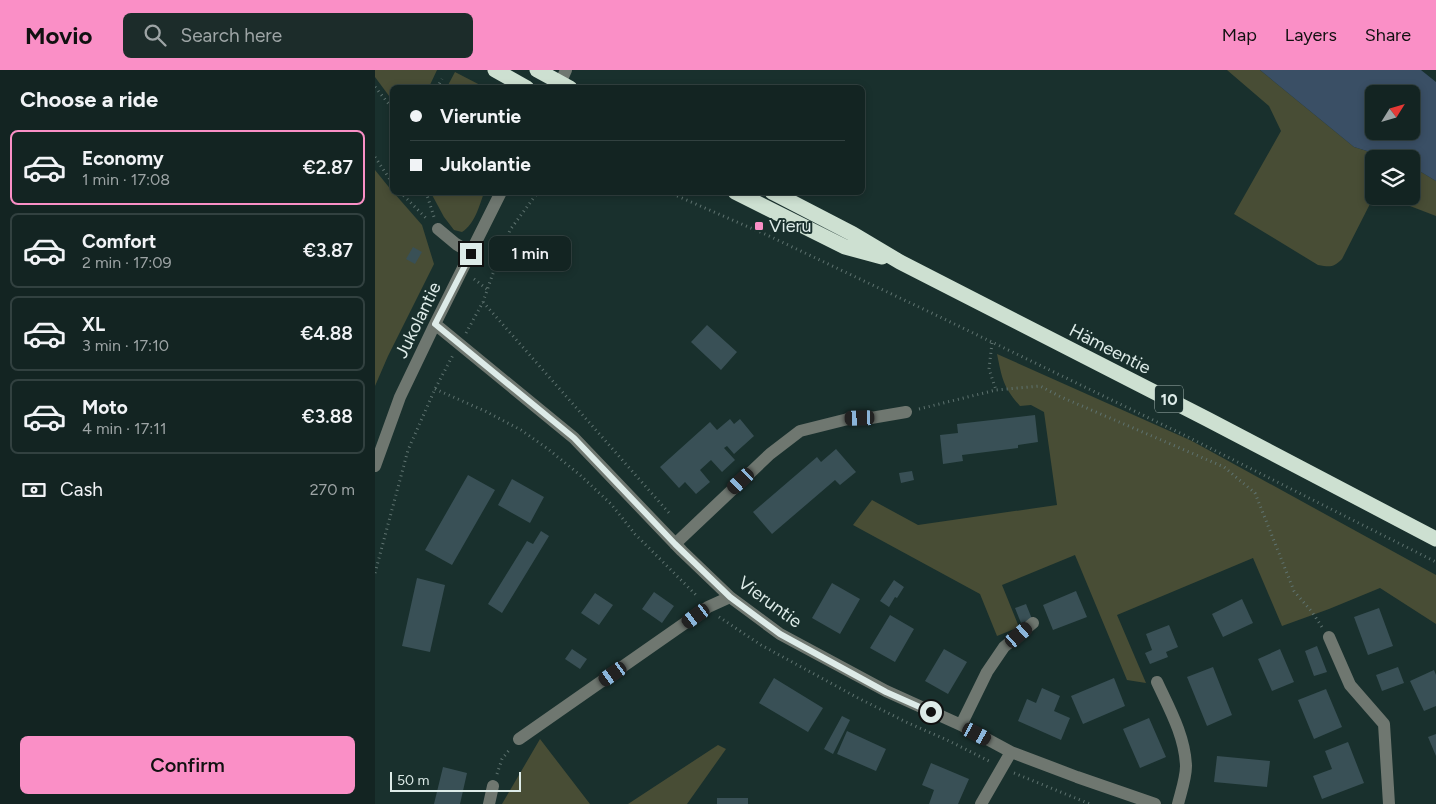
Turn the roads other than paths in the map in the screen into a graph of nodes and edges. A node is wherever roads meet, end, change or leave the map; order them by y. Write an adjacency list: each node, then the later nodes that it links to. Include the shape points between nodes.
1 (495, 70): 4 (highway)
2 (537, 70): 3 (highway)
3 (564, 82)
4 (522, 85)
5 (500, 195): 9 (street, Jukolantie)
6 (741, 195): 10 (highway, Hämeentie / 10, via 845,247)
7 (778, 195): 10 (highway, Hämeentie / 10)
8 (438, 229): 9 (street)
9 (471, 254): 11 (street, Jukolantie)
10 (900, 262): 14 (highway, Hämeentie / 10)
11 (435, 324): 13 (street, Jukolantie, via 400,397); 15 (street, Vieruntie, via 574,438)
12 (906, 412): 15 (street, via 848,419 800,431 770,454)
13 (375, 466)
14 (1436, 539)
15 (675, 544): 16 (street, Vieruntie)
16 (730, 597): 20 (street, Vieruntie, via 780,634 886,692); 21 (street, via 708,607)
17 (1033, 623): 20 (street, via 1005,647 987,672)
18 (1329, 637): 28 (street, via 1350,685 1384,724)
19 (1157, 682): 27 (street, via 1183,743 1186,767)
20 (961, 725): 22 (street, Vieruntie)
21 (519, 739)
22 (1011, 752): 25 (street); 26 (street, Vieruntie)
23 (493, 786): 24 (street)
24 (489, 804)
25 (981, 804)
26 (1155, 804)
27 (1178, 804)
28 (1389, 804)

